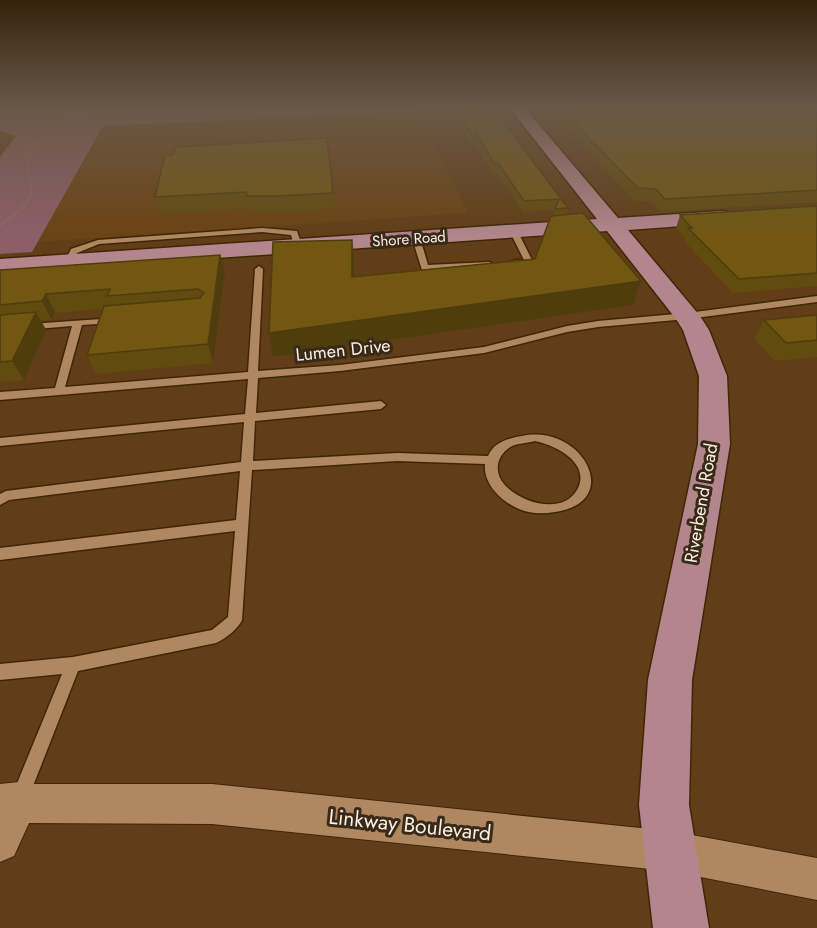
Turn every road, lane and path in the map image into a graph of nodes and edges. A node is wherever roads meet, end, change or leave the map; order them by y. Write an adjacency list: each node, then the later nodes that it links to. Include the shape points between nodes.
1 (32, 150): 4 (path, via 27,171 32,191 21,210)
2 (552, 150): 5 (street, Riverbend Road)
3 (738, 216): 5 (street, Shore Road)
4 (0, 225)
5 (613, 225): 6 (street, Shore Road); 15 (street, Riverbend Road)
6 (514, 232): 7 (street, Shore Road); 11 (lane, via 529,262 522,270)
7 (416, 238): 9 (lane, via 425,268); 10 (street, Shore Road)
8 (499, 263): 9 (lane)
9 (469, 265): 13 (lane, via 478,272)
10 (0, 266)
11 (511, 267)
12 (259, 269): 19 (lane)
13 (495, 273)
14 (817, 299): 15 (lane, Lumen Drive)
15 (687, 316): 19 (lane, Lumen Drive, via 567,329 484,350); 34 (street, Riverbend Road, via 714,376 714,444 670,680 664,805)
16 (123, 319): 17 (lane)
17 (78, 323): 18 (lane); 20 (lane)
18 (0, 330)
19 (253, 375): 20 (lane, Lumen Drive); 23 (lane)
20 (58, 391): 21 (lane, Lumen Drive)
21 (0, 396)
22 (381, 405): 23 (lane)
23 (249, 418): 24 (lane); 26 (lane)
24 (0, 442)
25 (490, 460): 25 (lane, via 493,483 502,494 524,505 548,509 564,506 584,490 584,466 576,455 550,440 534,437 506,443); 26 (lane, via 398,457)
26 (246, 466): 27 (lane, via 6,496); 28 (lane)
27 (0, 500)
28 (241, 525): 29 (lane); 30 (lane, via 235,620 216,636)
29 (0, 554)
30 (73, 665): 31 (lane); 32 (lane)
31 (0, 672)
32 (9, 802): 33 (street); 34 (street, Linkway Boulevard, via 212,804)
33 (0, 842)
34 (670, 851): 35 (street, Linkway Boulevard); 36 (street, Riverbend Road)
35 (817, 879)
36 (681, 928)

